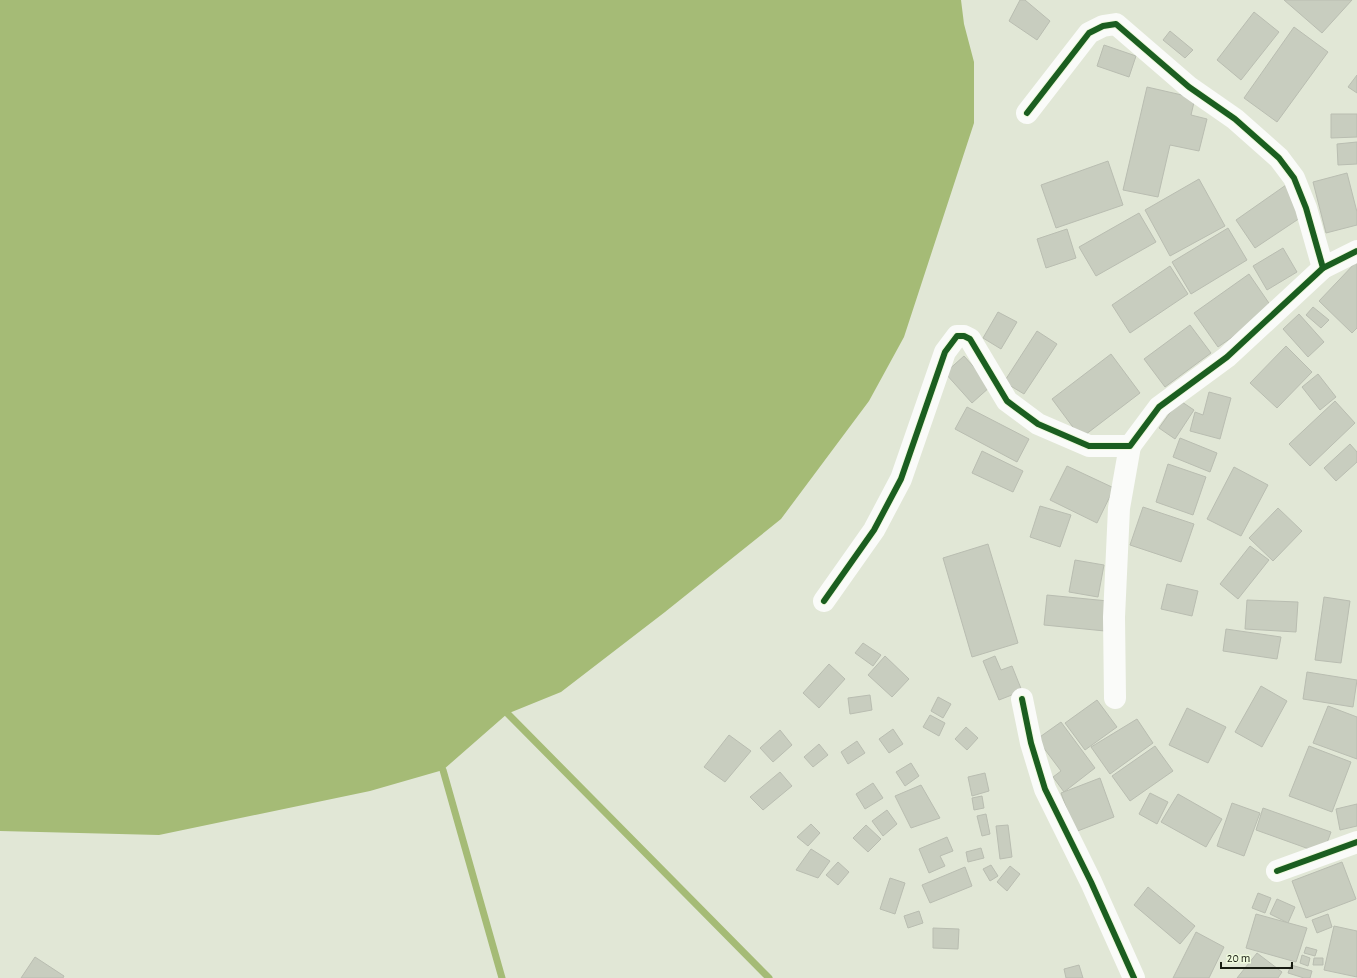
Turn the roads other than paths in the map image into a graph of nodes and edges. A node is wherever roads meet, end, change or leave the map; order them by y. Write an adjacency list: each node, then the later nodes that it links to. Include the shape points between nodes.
1 (1027, 113): 3 (street, via 1089,33 1103,26 1116,24 1189,87 1235,119 1279,158 1294,178 1306,208)
2 (1357, 251): 3 (street)
3 (1323, 268): 4 (street, via 1227,357 1160,407)
4 (1130, 446): 5 (street, via 1089,446 1038,424 1007,402 970,339 957,336 944,352 901,479 874,530); 6 (street, via 1119,508 1114,617)
5 (824, 601)
6 (1115, 698)
7 (1022, 700): 10 (street, via 1031,743 1045,789)
8 (1357, 842): 9 (street)
9 (1277, 871)
10 (1134, 978)

